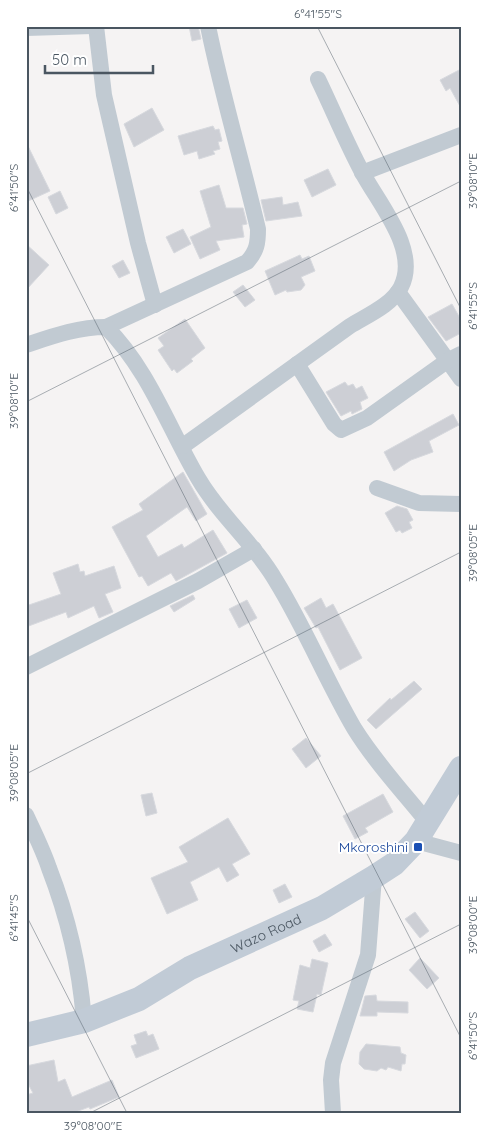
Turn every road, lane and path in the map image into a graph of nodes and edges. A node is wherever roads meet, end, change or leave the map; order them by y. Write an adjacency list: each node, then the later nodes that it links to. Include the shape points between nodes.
1 (94, 26): 3 (street); 8 (street, via 104,95)
2 (208, 26): 8 (street, via 258,229 258,242 255,254 247,262)
3 (26, 28)
4 (318, 79): 6 (street)
5 (461, 135): 6 (street)
6 (362, 173): 7 (street, via 391,218 401,244 406,274)
7 (398, 292): 11 (street); 12 (street)
8 (155, 305): 9 (street)
9 (106, 327): 10 (street, via 64,332); 14 (street, via 122,343 156,395)
10 (26, 346)
11 (454, 357): 12 (street, via 367,418 341,430); 13 (street)
12 (297, 364): 14 (street)
13 (461, 379)
14 (183, 446): 17 (street, via 198,478 222,513)
15 (377, 488): 16 (street, via 418,503)
16 (461, 504)
17 (254, 549): 18 (street, via 198,581); 21 (street, via 276,580 355,730)
18 (26, 667)
19 (461, 768): 21 (main road, Wazo Road)
20 (26, 815): 24 (street, via 49,865 69,928 81,979)
21 (422, 832): 22 (street); 23 (main road, Wazo Road, via 394,864)
22 (461, 853)
23 (374, 877): 24 (main road, Wazo Road, via 322,908 190,968 139,999); 26 (street, via 368,955 333,1063)
24 (84, 1021): 25 (main road, Wazo Road)
25 (26, 1035)
26 (333, 1113)

